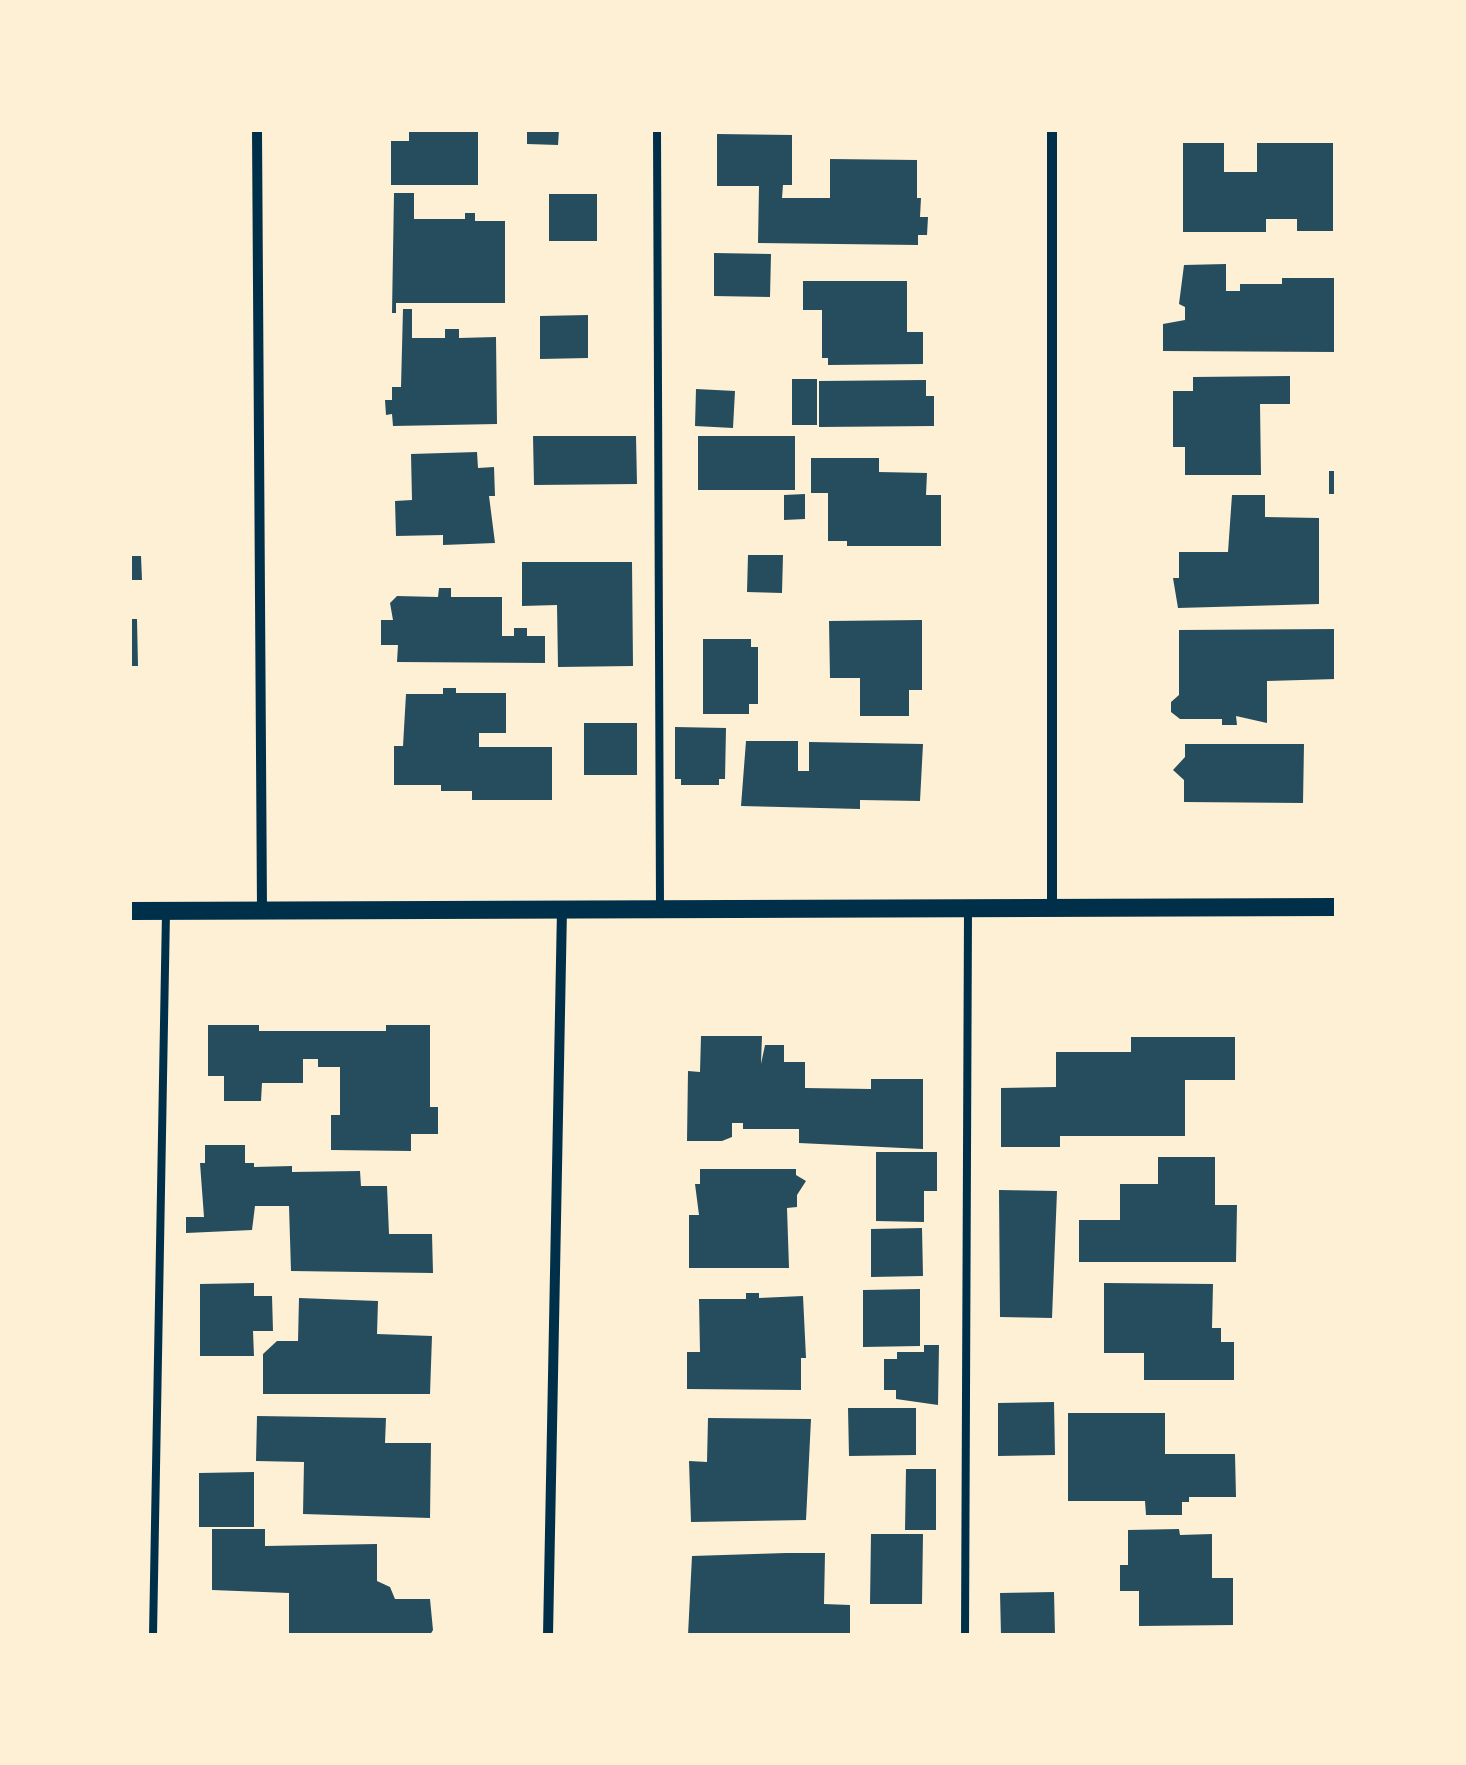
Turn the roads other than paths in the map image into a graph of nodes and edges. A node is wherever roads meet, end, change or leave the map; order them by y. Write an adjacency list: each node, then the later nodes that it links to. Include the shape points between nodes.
1 (258, 130): 8 (street)
2 (657, 130): 6 (lane)
3 (1052, 130): 5 (street)
4 (968, 906): 5 (street); 6 (street); 14 (lane)
5 (1052, 906): 7 (street)
6 (660, 907): 9 (street)
7 (1336, 907)
8 (262, 909): 9 (street); 11 (street)
9 (562, 909): 13 (street)
10 (130, 911): 11 (street)
11 (166, 912): 12 (lane)
12 (153, 1635)
13 (548, 1635)
14 (965, 1635)

